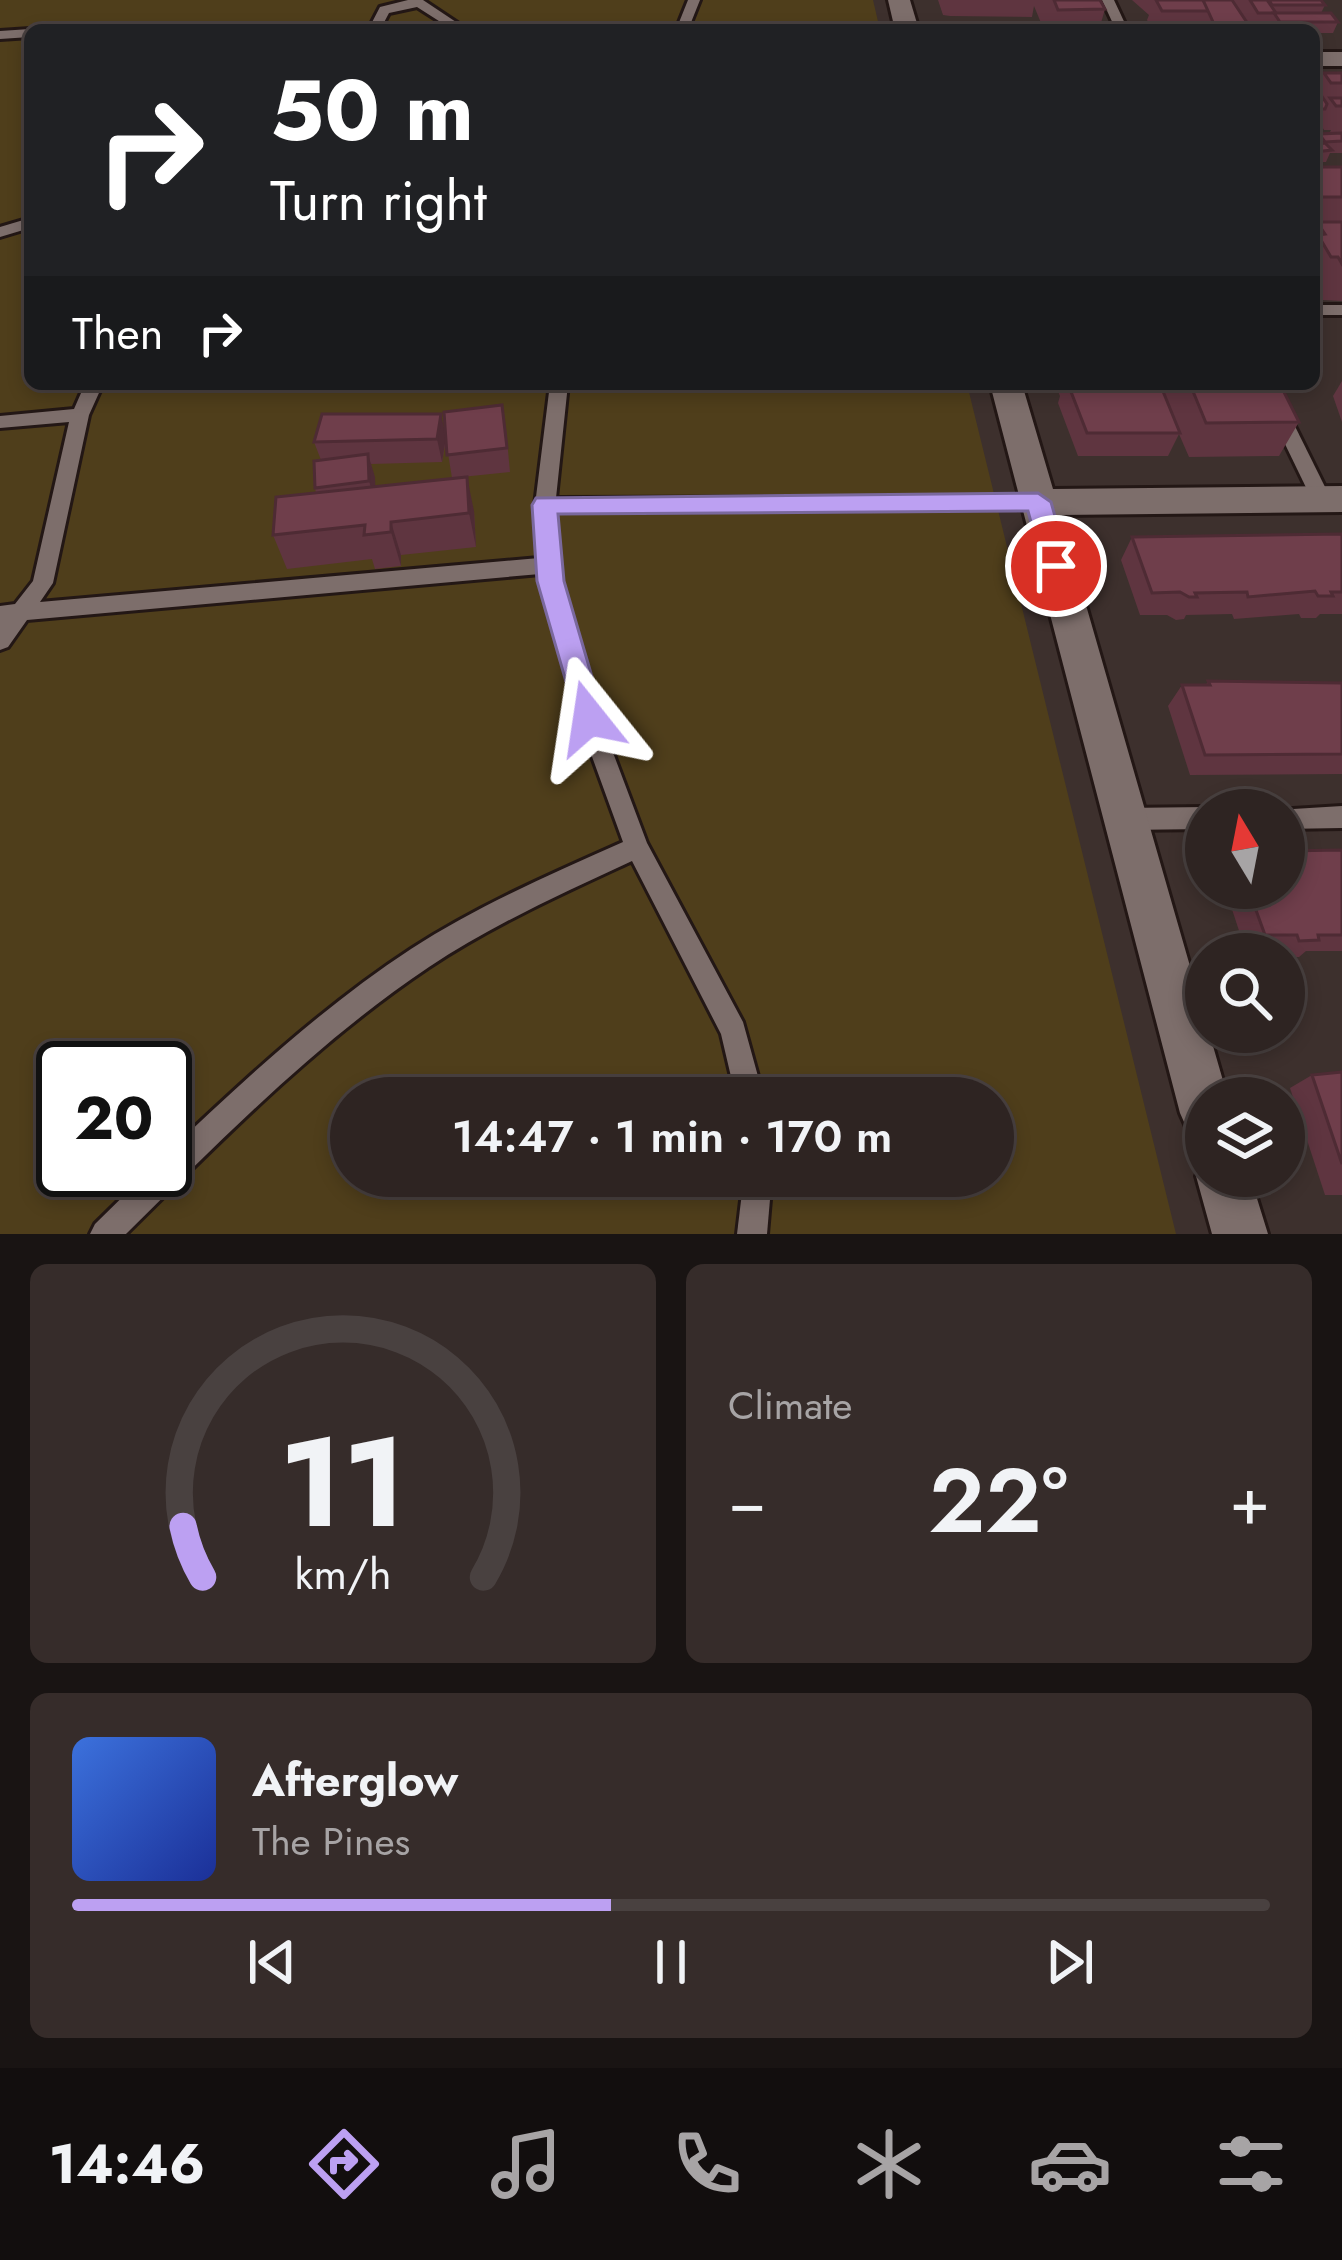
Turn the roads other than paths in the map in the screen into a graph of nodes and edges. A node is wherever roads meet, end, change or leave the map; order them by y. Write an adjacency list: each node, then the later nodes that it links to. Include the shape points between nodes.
1 (416, 2): 2 (lane, via 384,10); 3 (lane)
2 (377, 24)
3 (452, 24)
4 (91, 390): 8 (lane)
5 (558, 390): 12 (lane)
6 (1008, 390): 11 (street)
7 (1267, 390): 10 (lane)
8 (80, 415): 9 (lane); 14 (lane, via 43,584)
9 (0, 422)
10 (1331, 499): 11 (street)
11 (1038, 502): 12 (lane); 20 (street)
12 (545, 505): 13 (lane)
13 (548, 565): 14 (lane); 21 (lane, via 589,718)
14 (26, 610): 15 (lane); 16 (lane)
15 (0, 614)
16 (0, 641)
17 (1342, 817): 19 (lane)
18 (1185, 818): 20 (lane)
19 (1305, 818)
20 (1124, 819): 23 (street)
21 (637, 847): 22 (lane, via 734,1031); 26 (lane, via 533,895 397,974 243,1097)
22 (745, 1077)
23 (1196, 1077)
24 (756, 1197): 27 (lane)
25 (1229, 1197): 28 (street)
26 (105, 1234)
27 (752, 1234)
28 (1240, 1234)

